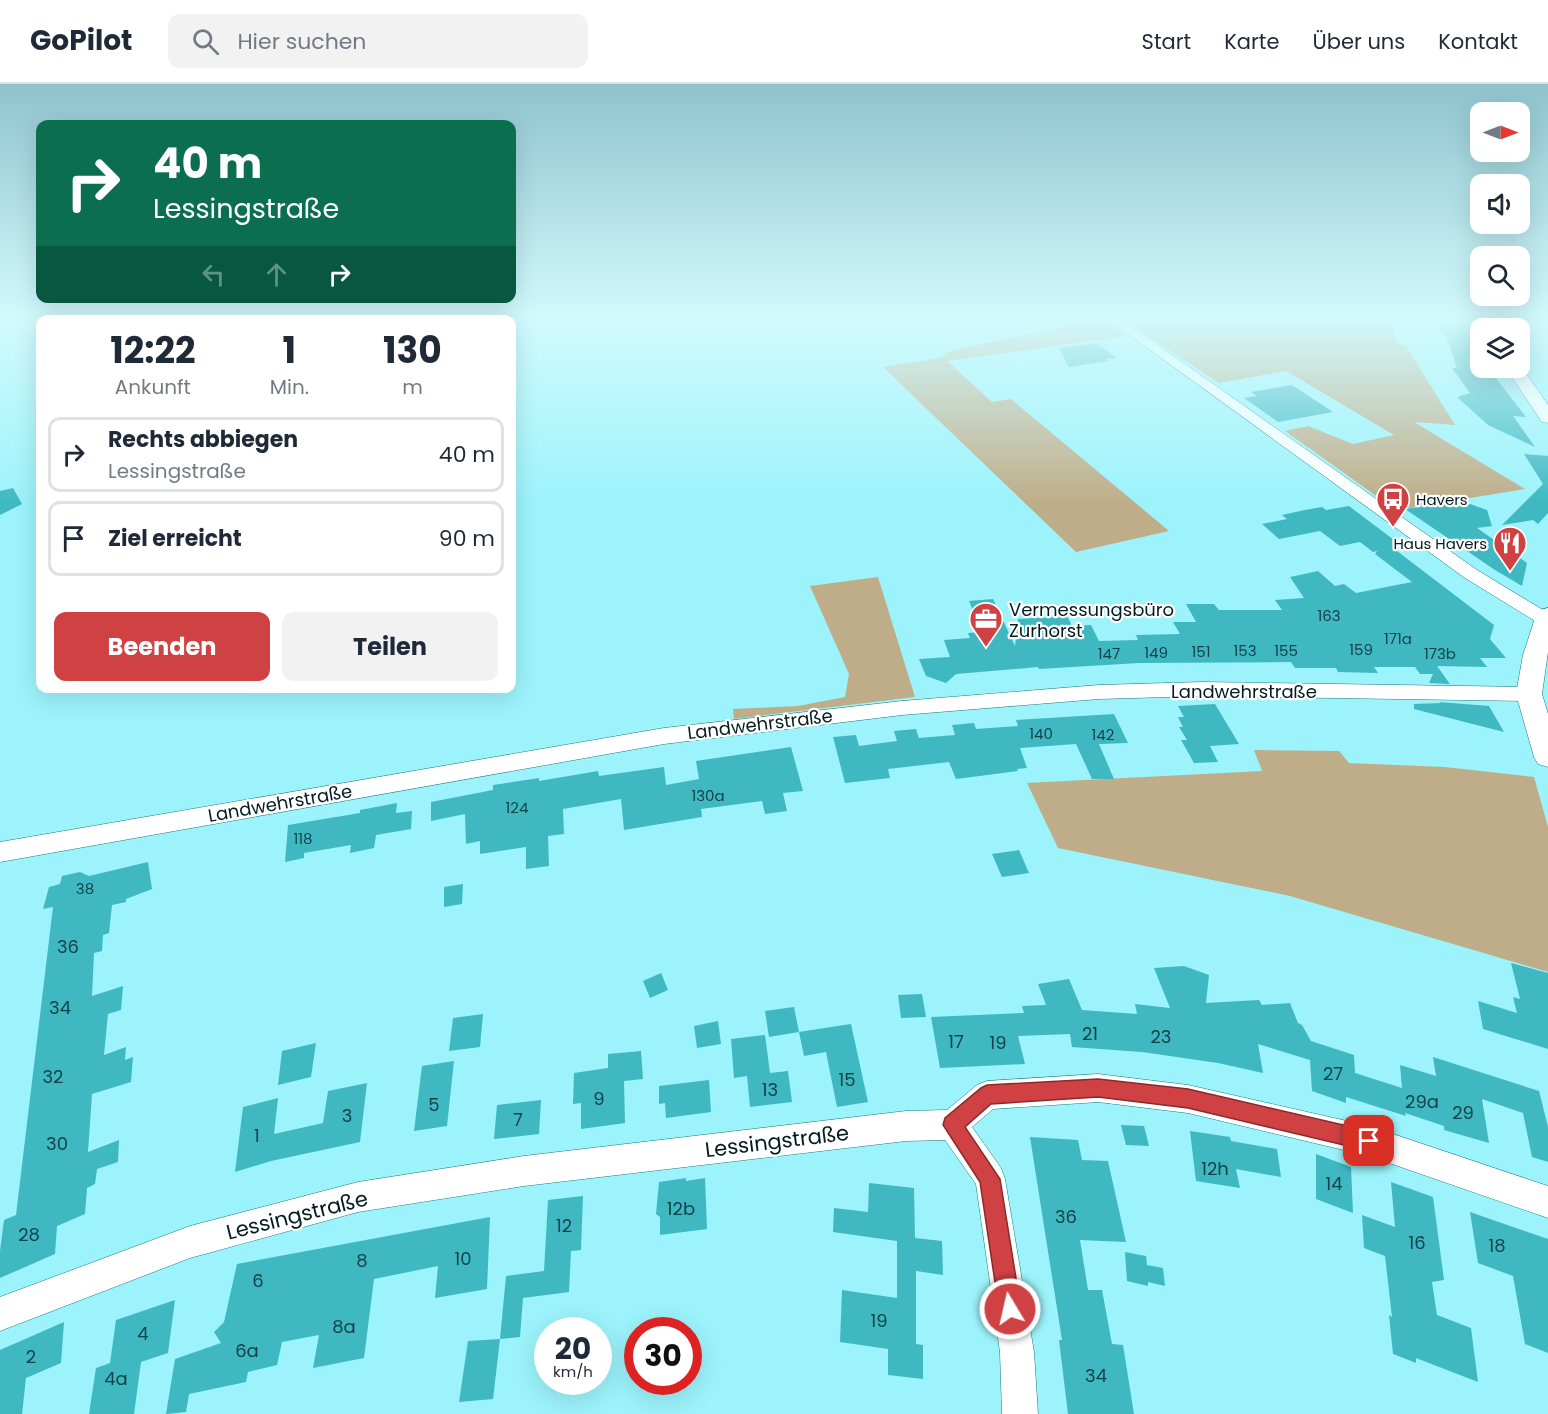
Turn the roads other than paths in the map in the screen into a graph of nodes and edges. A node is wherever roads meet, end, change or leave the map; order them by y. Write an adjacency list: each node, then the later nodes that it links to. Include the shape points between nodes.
1 (1198, 379): 4 (street, via 1471,574)
2 (1522, 379): 3 (main road)
3 (1548, 418)
4 (1547, 618): 5 (main road, via 1535,655)
5 (1529, 694): 6 (main road); 7 (street, Landwehrstraße, via 1202,689 1099,692 902,708 652,738)
6 (1548, 757)
7 (0, 852)
8 (952, 1125): 9 (street, via 987,1095 1098,1088 1188,1099 1369,1141); 10 (street, Lessingstraße, via 906,1126 524,1170 358,1197 190,1242); 11 (street, via 990,1179 1017,1352)
9 (1548, 1202)
10 (0, 1314)
11 (1020, 1414)

